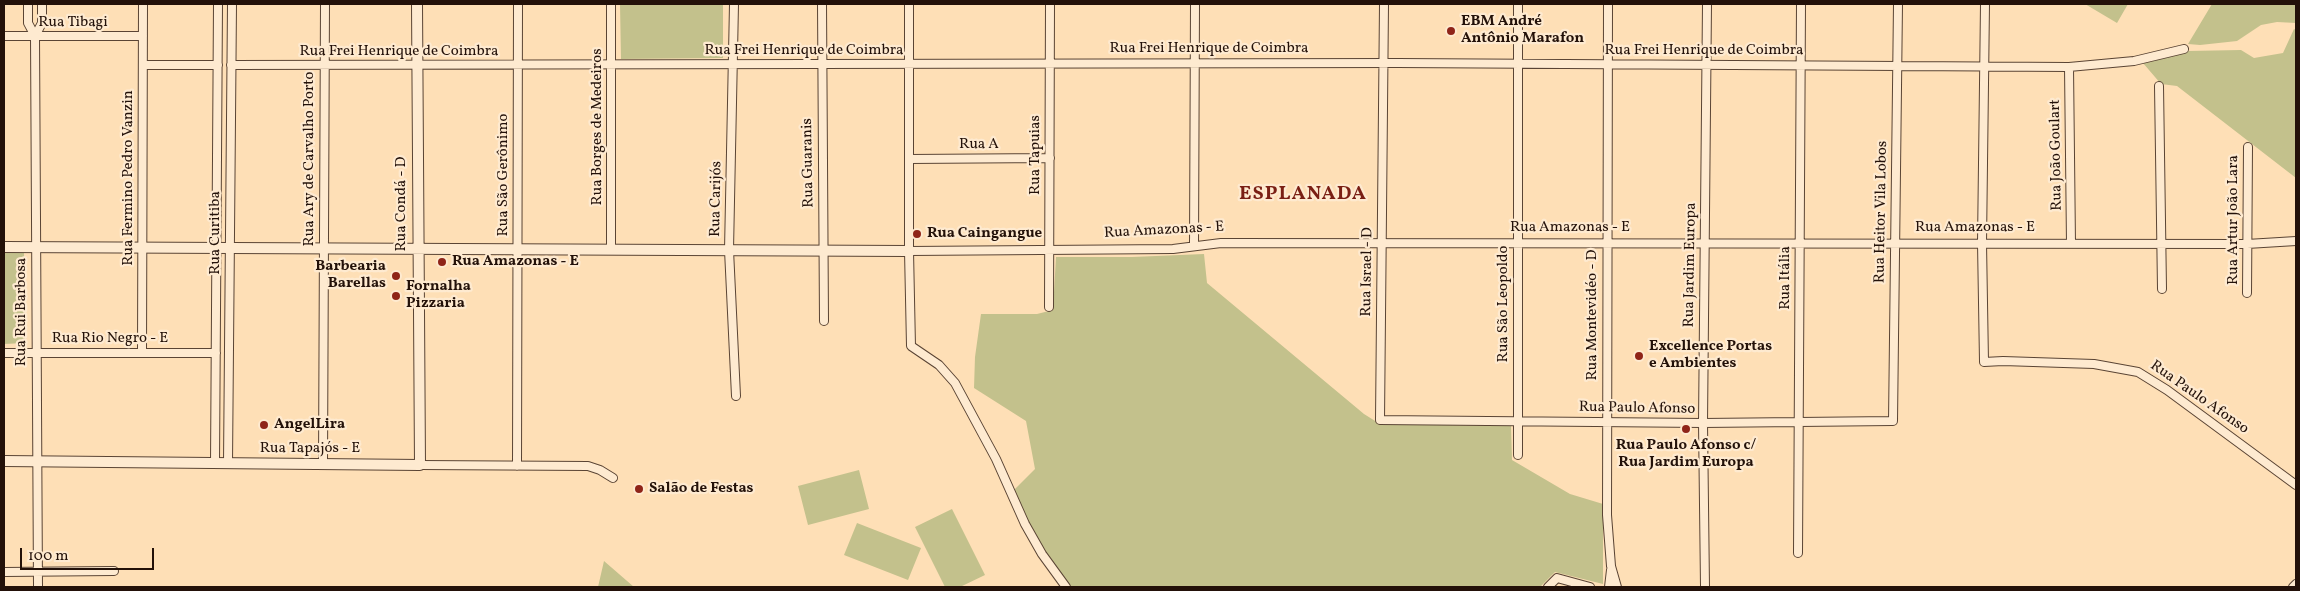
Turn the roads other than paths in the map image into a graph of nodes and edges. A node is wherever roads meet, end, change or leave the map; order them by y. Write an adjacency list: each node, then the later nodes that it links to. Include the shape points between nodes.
1 (28, 4): 23 (street, via 28,23)
2 (42, 4): 23 (street, via 42,23)
3 (143, 4): 24 (street, Rua Fermino Pedro Vanzin)
4 (218, 4): 35 (street, Rua Curitiba)
5 (232, 4): 36 (street, Rua Curitiba)
6 (325, 4): 41 (street, Rua Ary de Carvalho Porto)
7 (417, 4): 42 (street, Rua Condá - D)
8 (518, 4): 37 (street, Rua São Gerônimo)
9 (612, 4): 38 (street, Rua Borges de Medeiros)
10 (734, 4): 39 (street, Rua Carijós)
11 (822, 4): 29 (street, Rua Guaranis)
12 (909, 4): 30 (street)
13 (1050, 4): 31 (street, Rua Tapuias)
14 (1195, 4): 27 (street)
15 (1384, 4): 26 (street, Rua Israel - D)
16 (1518, 4): 28 (street, Rua São Leopoldo)
17 (1608, 4): 32 (street, Rua Montevidéo - D)
18 (1707, 4): 33 (street, Rua Jardim Europa)
19 (1801, 4): 40 (street, Rua Itália)
20 (1898, 4): 43 (street, Rua Heitor Vila Lobos)
21 (1985, 4): 44 (street)
22 (4, 36): 23 (street, Rua Tibagi)
23 (34, 36): 24 (street, Rua Tibagi); 63 (street, Rua Rui Barbosa)
24 (143, 36): 34 (street, Rua Fermino Pedro Vanzin)
25 (2184, 48): 45 (street, Rua Frei Henrique de Coimbra, via 2134,61)
26 (1383, 62): 27 (street, Rua Frei Henrique de Coimbra); 28 (street, Rua Frei Henrique de Coimbra); 51 (street, Rua Israel - D)
27 (1195, 63): 31 (street, Rua Frei Henrique de Coimbra); 61 (street)
28 (1518, 63): 32 (street, Rua Frei Henrique de Coimbra); 52 (street, Rua São Leopoldo)
29 (822, 64): 30 (street, Rua Frei Henrique de Coimbra); 39 (street, Rua Frei Henrique de Coimbra); 73 (street, Rua Guaranis)
30 (910, 64): 31 (street, Rua Frei Henrique de Coimbra); 49 (street)
31 (1050, 64): 48 (street, Rua Tapuias)
32 (1608, 64): 33 (street, Rua Frei Henrique de Coimbra); 53 (street, Rua Montevidéo - D)
33 (1707, 64): 40 (street, Rua Frei Henrique de Coimbra); 54 (street, Rua Jardim Europa)
34 (143, 65): 35 (street); 64 (street, Rua Fermino Pedro Vanzin)
35 (218, 65): 65 (street, Rua Curitiba)
36 (231, 65): 41 (street, Rua Frei Henrique de Coimbra); 66 (street, Rua Curitiba)
37 (518, 65): 38 (street, Rua Frei Henrique de Coimbra); 42 (street, Rua Frei Henrique de Coimbra); 69 (street, Rua São Gerônimo)
38 (611, 65): 39 (street, Rua Frei Henrique de Coimbra); 70 (street, Rua Borges de Medeiros)
39 (733, 65): 71 (street, Rua Carijós)
40 (1800, 65): 43 (street, Rua Frei Henrique de Coimbra); 55 (street, Rua Itália)
41 (325, 66): 42 (street, Rua Frei Henrique de Coimbra); 67 (street, Rua Ary de Carvalho Porto)
42 (417, 66): 68 (street, Rua Condá - D)
43 (1898, 66): 44 (street, Rua Frei Henrique de Coimbra); 56 (street, Rua Heitor Vila Lobos)
44 (1984, 66): 45 (street, Rua Frei Henrique de Coimbra); 57 (street)
45 (2070, 67): 58 (street, Rua João Goulart)
46 (2159, 86): 59 (street)
47 (2248, 147): 60 (street, Rua Artur João Lara)
48 (1050, 158): 49 (street, Rua A); 72 (street, Rua Tapuias)
49 (909, 159): 74 (street)
50 (2296, 241): 60 (street, Rua Amazonas - E)
51 (1382, 243): 52 (street, Rua Amazonas - E); 61 (street, Rua Amazonas - E, via 1222,243); 84 (street, Rua Israel - D)
52 (1518, 243): 53 (street, Rua Amazonas - E); 85 (street, Rua São Leopoldo)
53 (1607, 243): 54 (street, Rua Amazonas - E); 87 (street, Rua Montevidéo - D)
54 (1705, 243): 55 (street, Rua Amazonas - E); 89 (street, Rua Jardim Europa)
55 (1800, 243): 56 (street, Rua Amazonas - E); 88 (street, Rua Itália)
56 (1895, 243): 57 (street, Rua Amazonas - E); 86 (street, Rua Heitor Vila Lobos)
57 (1982, 243): 58 (street, Rua Amazonas - E); 99 (street, Rua Paulo Afonso, via 1984,362 2094,364 2138,372)
58 (2071, 244): 59 (street, Rua Amazonas - E)
59 (2161, 244): 60 (street, Rua Amazonas - E); 75 (street)
60 (2247, 244): 76 (street, Rua Artur João Lara)
61 (1194, 246): 72 (street, Rua Amazonas - E)
62 (4, 247): 63 (street, Rua Amazonas - E)
63 (36, 247): 64 (street, Rua Amazonas - E); 80 (street, Rua Rui Barbosa)
64 (142, 247): 65 (street, Rua Amazonas - E); 81 (street, Rua Fermino Pedro Vanzin)
65 (217, 248): 66 (street, Rua Amazonas - E); 82 (street, Rua Curitiba)
66 (230, 248): 67 (street, Rua Amazonas - E); 94 (street, Rua Curitiba)
67 (324, 248): 68 (street, Rua Amazonas - E); 95 (street, Rua Ary de Carvalho Porto)
68 (417, 249): 69 (street, Rua Amazonas - E); 96 (street, Rua Condá - D)
69 (518, 249): 70 (street, Rua Amazonas - E); 97 (street, Rua São Gerônimo)
70 (611, 250): 71 (street, Rua Amazonas - E)
71 (730, 250): 73 (street, Rua Amazonas - E); 83 (street, Rua Carijós)
72 (1050, 250): 74 (street, Rua Amazonas - E); 77 (street, Rua Tapuias)
73 (824, 251): 74 (street, Rua Amazonas - E); 78 (street, Rua Guaranis)
74 (909, 251): 107 (street, via 911,346 939,365 955,383 996,459 1025,524)
75 (2162, 289)
76 (2247, 293)
77 (1050, 307)
78 (824, 321)
79 (4, 353): 80 (street, Rua Rio Negro - E)
80 (36, 353): 81 (street, Rua Rio Negro - E); 92 (street, Rua Rui Barbosa)
81 (142, 353): 82 (street, Rua Rio Negro - E)
82 (216, 353): 93 (street, Rua Curitiba)
83 (736, 396)
84 (1380, 420): 85 (street, Rua Paulo Afonso)
85 (1518, 421): 87 (street, Rua Paulo Afonso); 90 (street, Rua São Leopoldo)
86 (1893, 421): 88 (street, Rua Paulo Afonso)
87 (1606, 422): 89 (street, Rua Paulo Afonso); 101 (street, Rua Montevidéo - D, via 1607,515)
88 (1799, 422): 89 (street, Rua Paulo Afonso); 100 (street, Rua Itália)
89 (1703, 423): 112 (street, Rua Jardim Europa)
90 (1518, 455)
91 (4, 461): 92 (street, Rua Tapajós - E)
92 (37, 461): 93 (street, Rua Tapajós - E); 102 (street, Rua Rui Barbosa)
93 (215, 463): 94 (street, Rua Tapajós - E)
94 (228, 463): 95 (street, Rua Tapajós - E)
95 (323, 464): 96 (street, Rua Tapajós - E)
96 (420, 465): 97 (street, Rua Tapajós - E)
97 (517, 466): 98 (street, Rua Tapajós - E, via 588,466)
98 (613, 478)
99 (2296, 485)
100 (1798, 553)
101 (1612, 566): 110 (street, Rua Montevidéo - D); 111 (street, Rua Montevidéo - D)
102 (38, 571): 103 (street); 104 (street); 106 (street, Rua Rui Barbosa)
103 (114, 571)
104 (4, 572)
105 (2296, 584): 113 (street)
106 (38, 587)
107 (1066, 587)
108 (1548, 587): 109 (street, via 1558,578)
109 (1590, 587)
110 (1609, 587)
111 (1617, 587)
112 (1705, 587)
113 (2293, 587)

